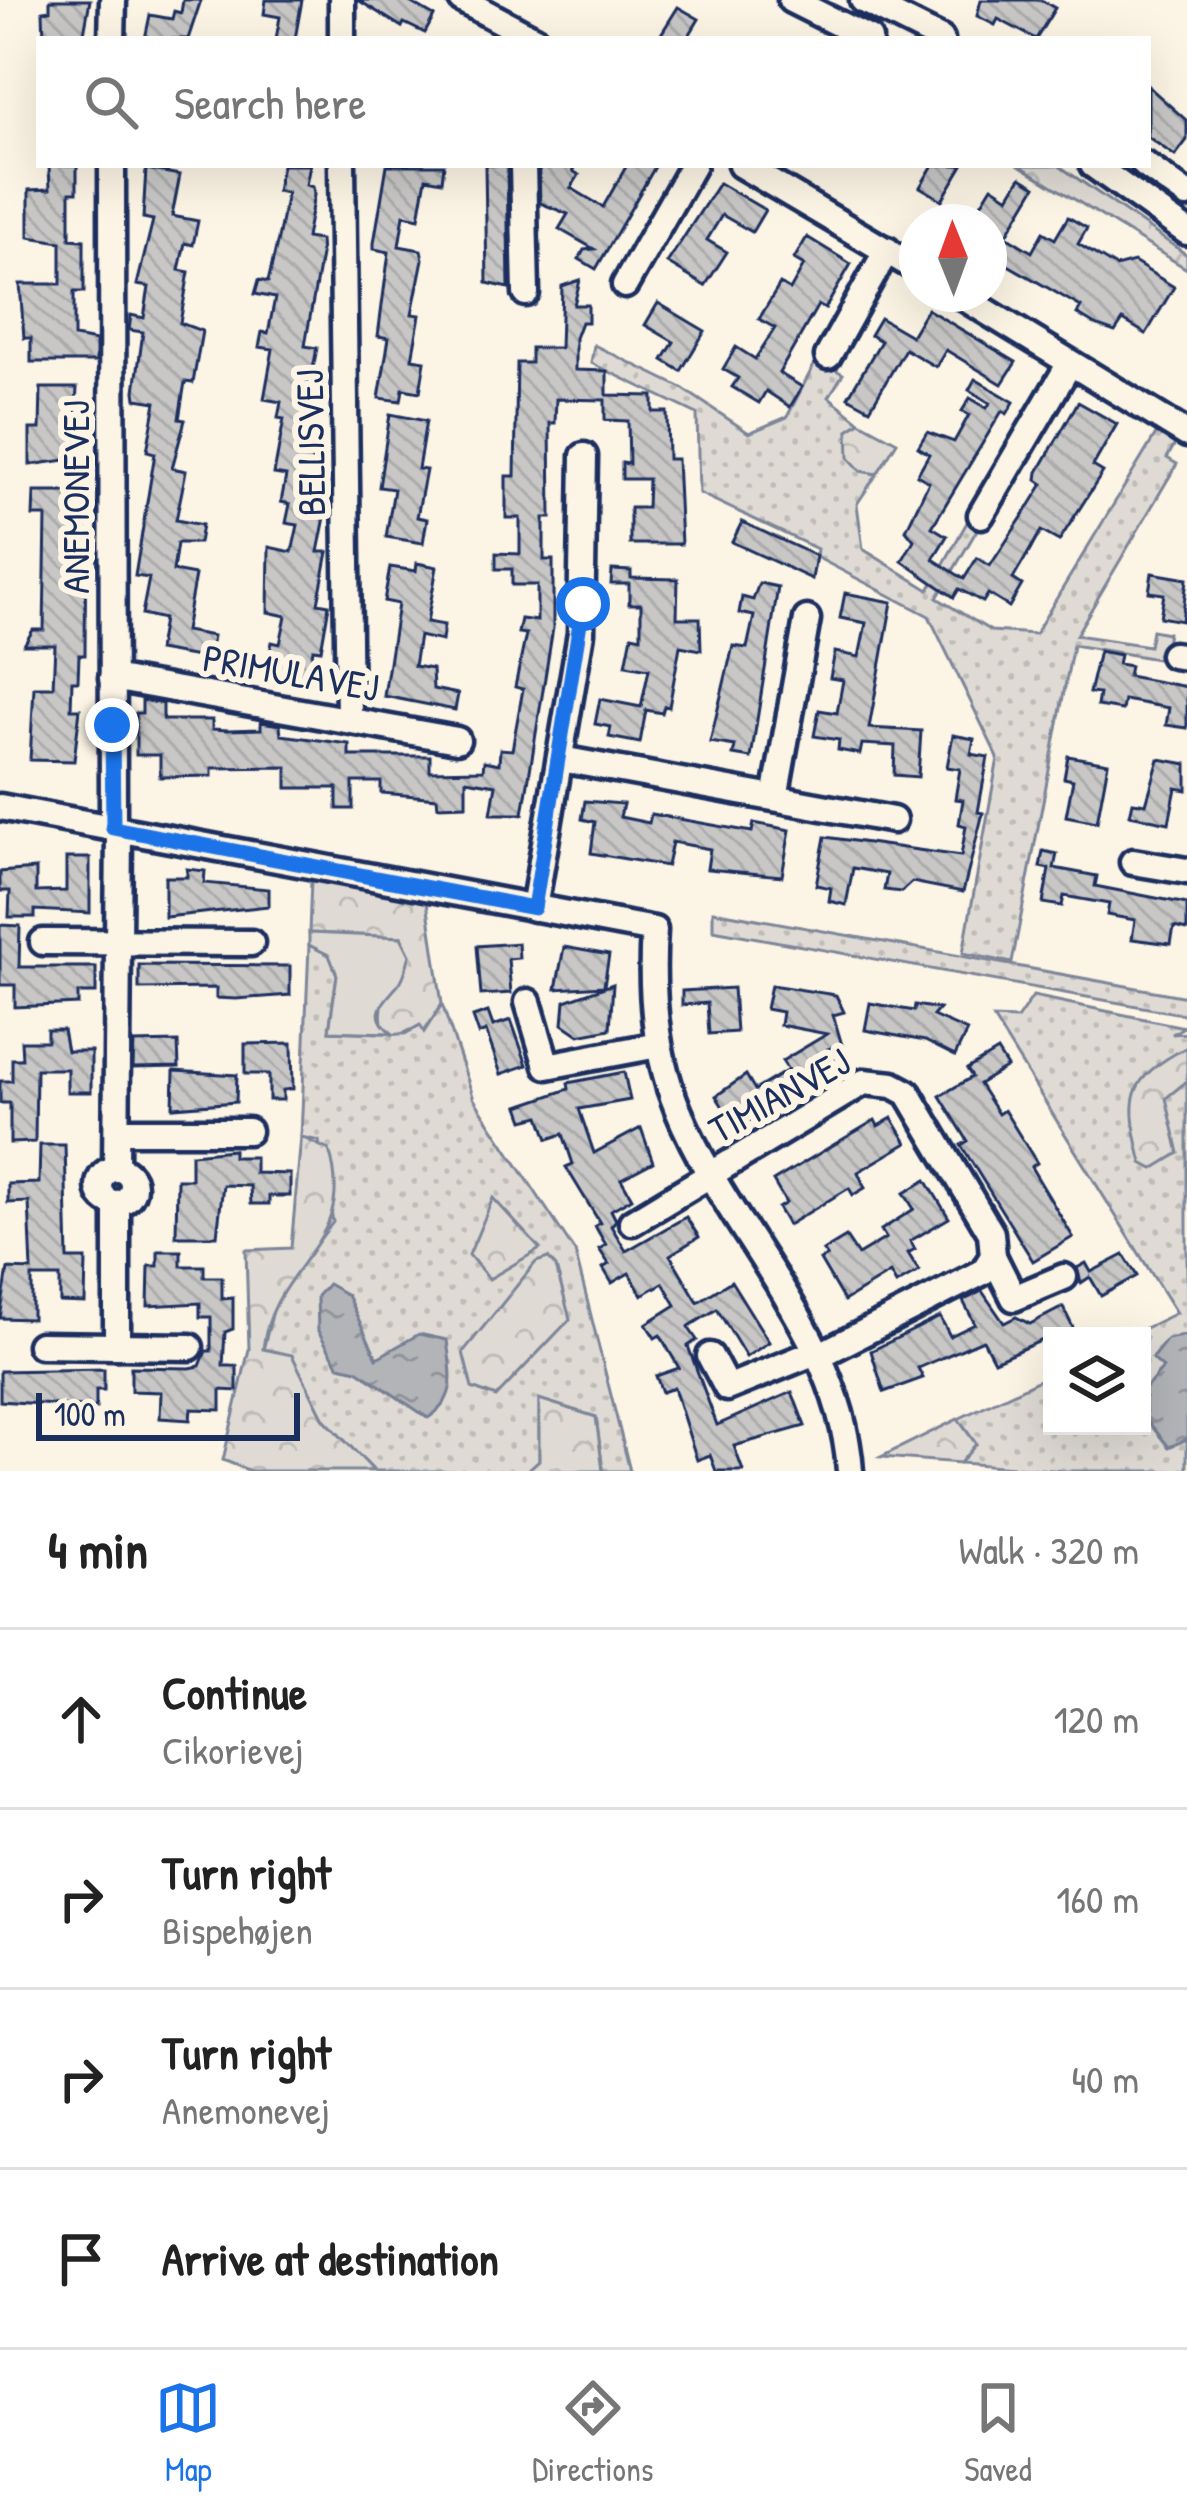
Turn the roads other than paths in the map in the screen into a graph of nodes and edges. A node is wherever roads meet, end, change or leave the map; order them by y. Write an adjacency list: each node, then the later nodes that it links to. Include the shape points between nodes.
1 (112, 0): 6 (street)
2 (342, 0): 7 (street)
3 (462, 0): 8 (street)
4 (791, 0): 9 (street)
5 (863, 0): 10 (street)
6 (112, 36)
7 (342, 36)
8 (529, 36)
9 (863, 36)
10 (935, 36)
11 (112, 168): 31 (street, ANEMONEVEJ)
12 (342, 168): 32 (street, BELLISVEJ)
13 (523, 168): 23 (street)
14 (691, 168): 22 (street)
15 (746, 168): 20 (street)
16 (1098, 168): 19 (street)
17 (1148, 168): 18 (street)
18 (1187, 194)
19 (1187, 232)
20 (887, 250): 21 (street); 25 (street)
21 (899, 257)
22 (625, 285)
23 (526, 293)
24 (987, 312): 26 (street)
25 (828, 356)
26 (1070, 363): 27 (street); 29 (street)
27 (1187, 434)
28 (584, 456): 34 (street, via 582,618)
29 (981, 515)
30 (807, 619): 35 (street)
31 (112, 678): 32 (street, PRIMULAVEJ); 38 (street, ANEMONEVEJ)
32 (349, 719): 33 (street, PRIMULAVEJ)
33 (457, 740)
34 (561, 759): 35 (street); 41 (street)
35 (775, 798): 37 (street)
36 (0, 807): 38 (street)
37 (893, 820)
38 (116, 829): 41 (street); 42 (street, ANEMONEVEJ)
39 (1133, 862): 40 (street)
40 (1187, 872)
41 (534, 908): 46 (street, via 654,930)
42 (117, 941): 43 (street); 44 (street); 47 (street, ANEMONEVEJ)
43 (43, 942)
44 (251, 943)
45 (528, 1002): 46 (street, via 547,1066)
46 (658, 1045): 49 (street, via 676,1105)
47 (117, 1131): 48 (street); 54 (street, ANEMONEVEJ, via 116,1168 98,1186 117,1204)
48 (248, 1132)
49 (711, 1173): 50 (street); 51 (street, TIMIANVEJ, via 864,1082 893,1085 908,1094 991,1233); 56 (street)
50 (632, 1222)
51 (993, 1256): 52 (street, TIMIANVEJ, via 1015,1298); 56 (street, via 983,1272)
52 (1064, 1277)
53 (40, 1346): 54 (street)
54 (117, 1346): 55 (street)
55 (190, 1347)
56 (817, 1354): 57 (street, via 727,1388); 58 (street)
57 (710, 1356)
58 (850, 1471)

